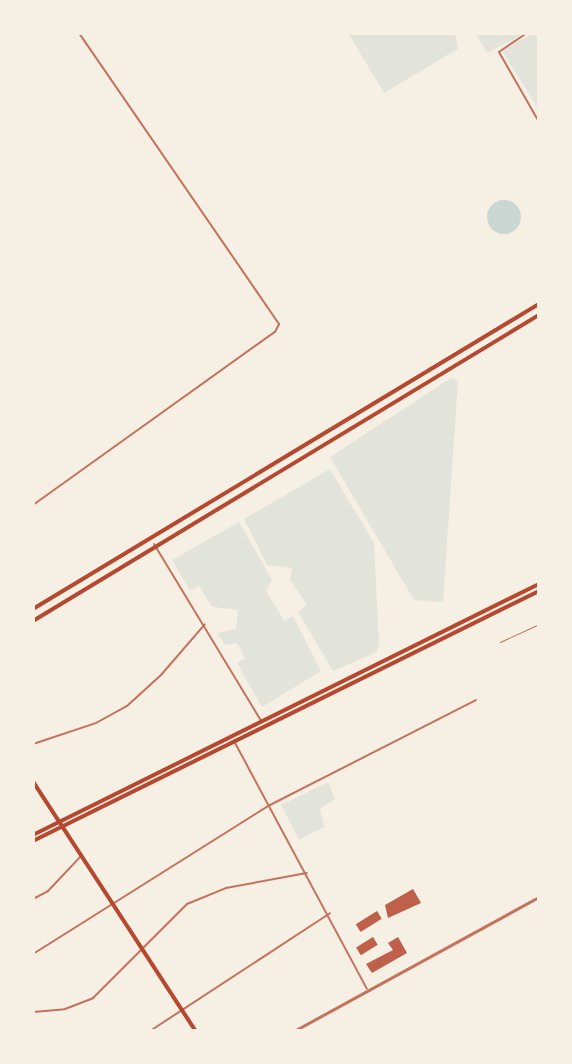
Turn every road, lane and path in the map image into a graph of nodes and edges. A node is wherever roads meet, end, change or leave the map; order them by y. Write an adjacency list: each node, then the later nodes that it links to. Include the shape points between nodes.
1 (79, 33): 10 (street, via 279,324 275,332)
2 (527, 33): 3 (street, via 499,52)
3 (539, 122)
4 (539, 304): 6 (main road)
5 (539, 315): 7 (main road)
6 (484, 337): 7 (main road); 8 (main road)
7 (486, 347): 9 (main road)
8 (463, 350): 9 (main road); 14 (main road)
9 (466, 358): 11 (main road)
10 (33, 505)
11 (154, 544): 17 (main road); 18 (street)
12 (539, 584): 15 (main road)
13 (539, 591): 16 (main road)
14 (33, 609)
15 (483, 612): 16 (main road); 22 (main road)
16 (485, 618): 24 (main road)
17 (33, 621)
18 (205, 624): 22 (street); 25 (street, via 161,676 127,706 96,723)
19 (539, 624): 20 (lane)
20 (500, 642)
21 (475, 700): 27 (street)
22 (262, 722): 23 (main road)
23 (232, 737): 24 (street); 28 (main road)
24 (235, 742): 27 (street); 29 (main road)
25 (33, 744)
26 (33, 781): 28 (main road)
27 (270, 805): 33 (street); 36 (street)
28 (60, 821): 29 (main road); 30 (main road)
29 (63, 826): 31 (main road); 32 (main road)
30 (33, 835)
31 (33, 841)
32 (82, 855): 35 (street, via 48,891); 36 (main road)
33 (307, 873): 37 (street); 38 (street, via 200,897 170,917)
34 (539, 897): 40 (street)
35 (33, 899)
36 (112, 902): 38 (main road); 39 (street)
37 (330, 914): 40 (street); 41 (street)
38 (142, 948): 41 (main road); 42 (street, via 93,998 65,1009)
39 (33, 954)
40 (368, 990): 45 (street)
41 (183, 1010): 43 (street); 44 (main road)
42 (34, 1013)
43 (150, 1031)
44 (196, 1031)
45 (294, 1031)

